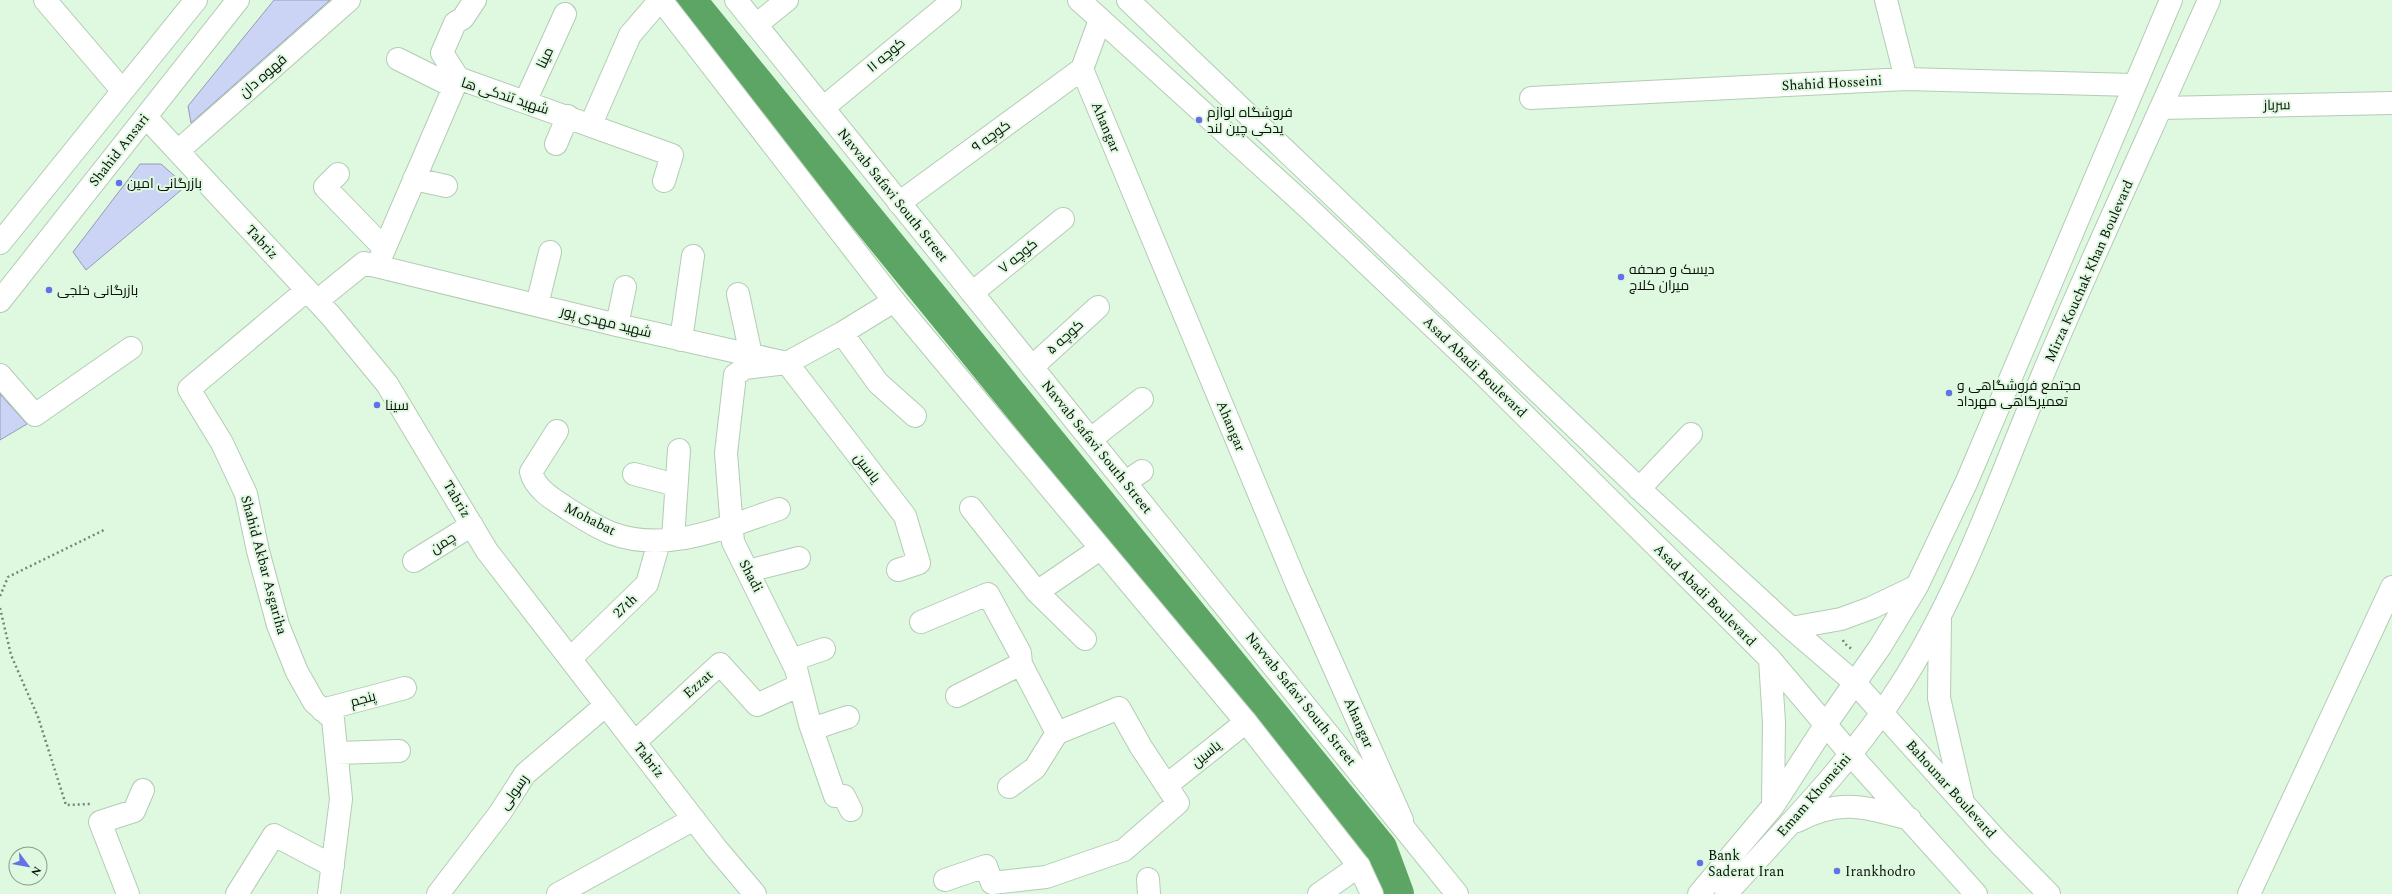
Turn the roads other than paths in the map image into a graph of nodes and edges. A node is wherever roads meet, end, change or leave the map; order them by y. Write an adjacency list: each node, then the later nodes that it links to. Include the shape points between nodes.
1 (45, 0): 23 (main road)
2 (196, 0): 23 (main road)
3 (349, 0): 33 (main road, قهوه دان)
4 (475, 0): 21 (main road, via 463,18 455,23 442,53)
5 (661, 0): 31 (main road, via 630,35); 49 (main road)
6 (736, 0): 17 (main road, Navvab Safavi South Street)
7 (787, 0): 17 (main road)
8 (1079, 0): 16 (main road, Asad Abadi Boulevard)
9 (1128, 0): 69 (main road, Asad Abadi Boulevard)
10 (1886, 0): 20 (main road)
11 (2171, 0): 22 (main road)
12 (2209, 0): 28 (main road, Mirza Kouchak Khan Boulevard)
13 (950, 2): 27 (main road, کوچه ۱۱)
14 (228, 5): 30 (main road, Shahid Ansari)
15 (564, 14): 25 (main road, مینا)
16 (1100, 20): 19 (main road); 90 (main road, Asad Abadi Boulevard, via 1305,205 1477,368)
17 (756, 25): 27 (main road, Navvab Safavi South Street)
18 (398, 59): 21 (main road)
19 (1082, 70): 38 (main road, کوچه ۹); 118 (main road, Ahangar, via 1295,580)
20 (1906, 79): 22 (main road, Shahid Hosseini); 24 (main road, Shahid Hosseini)
21 (456, 82): 25 (main road, شهید تندکی ها); 35 (main road, شهید تندکی ها)
22 (2134, 85): 67 (main road)
23 (122, 90): 40 (main road)
24 (1531, 98)
25 (524, 102): 29 (main road, شهید تندکی ها)
26 (2392, 103): 28 (main road, سرباز)
27 (823, 108): 38 (main road, Navvab Safavi South Street)
28 (2162, 108): 70 (main road, Mirza Kouchak Khan Boulevard, via 2054,348)
29 (568, 116): 31 (main road, شهید تندکی ها); 32 (main road)
30 (146, 117): 33 (main road, Tabriz); 48 (main road, Shahid Ansari)
31 (591, 124): 36 (main road, شهید تندکی ها, via 672,154)
32 (556, 144)
33 (178, 151): 47 (main road, Tabriz)
34 (338, 174): 43 (main road, via 324,188)
35 (414, 179): 37 (main road); 43 (main road, شهید تندکی ها)
36 (664, 181)
37 (446, 186)
38 (899, 203): 45 (main road, Navvab Safavi South Street)
39 (1063, 219): 45 (main road, کوچه ۷)
40 (0, 242)
41 (550, 252): 50 (main road)
42 (693, 256): 54 (main road)
43 (380, 257): 47 (main road, شهید مهدی پور, via 364,263); 50 (main road, شهید مهدی پور)
44 (625, 287): 52 (main road)
45 (972, 293): 58 (main road, Navvab Safavi South Street)
46 (738, 294): 56 (main road)
47 (312, 295): 73 (main road, Tabriz, via 387,384); 98 (main road, Shahid Akbar Asgariha, via 189,389 222,443 246,494 258,552 278,625 297,672 314,702)
48 (0, 301)
49 (894, 301): 53 (main road); 76 (main road)
50 (537, 305): 52 (main road, شهید مهدی پور)
51 (1098, 307): 58 (main road, کوچه ۵)
52 (617, 325): 54 (main road, شهید مهدی پور)
53 (842, 333): 57 (main road); 61 (main road, via 878,383)
54 (681, 340): 56 (main road, شهید مهدی پور)
55 (131, 348): 59 (main road, via 35,415)
56 (751, 355): 57 (main road, شهید مهدی پور)
57 (787, 363): 74 (main road, Shadi, via 744,368 736,376 726,453); 79 (main road, یاسین, via 905,516 919,563)
58 (1032, 367): 64 (main road, Navvab Safavi South Street)
59 (0, 375)
60 (1142, 399): 64 (main road)
61 (915, 416)
62 (557, 431): 75 (main road, Mohabat, via 531,472 533,481 555,501 590,523 612,533)
63 (1691, 434): 69 (main road)
64 (1091, 439): 118 (main road, Navvab Safavi South Street, via 1134,477)
65 (679, 450): 68 (main road, 27th)
66 (634, 474): 68 (main road)
67 (1967, 481): 70 (main road, via 1978,493 1989,493); 81 (main road)
68 (676, 485): 75 (main road, 27th)
69 (1639, 489): 86 (main road, Asad Abadi Boulevard)
70 (1996, 489): 84 (main road, Mirza Kouchak Khan Boulevard)
71 (971, 508): 83 (main road)
72 (779, 509): 74 (main road, Mohabat)
73 (472, 525): 78 (main road, چمن); 89 (main road, Tabriz, via 487,550)
74 (730, 525): 75 (main road, Mohabat, via 703,534); 80 (main road, Shadi, via 733,542)
75 (666, 540): 89 (main road, 27th, via 647,584)
76 (1100, 549): 83 (main road); 101 (main road)
77 (799, 558): 80 (main road)
78 (414, 561)
79 (898, 570)
80 (748, 571): 91 (main road, Shadi)
81 (1917, 586): 86 (main road, via 1841,619); 93 (main road)
82 (2392, 587): 136 (main road)
83 (1037, 592): 87 (main road)
84 (1940, 618): 99 (main road, Mirza Kouchak Khan Boulevard); 112 (main road, via 1939,698)
85 (921, 622): 92 (main road, via 988,594 1020,653)
86 (1791, 628): 93 (main road, Asad Abadi Boulevard)
87 (1085, 639)
88 (824, 649): 91 (main road)
89 (571, 658): 97 (main road, Tabriz)
90 (1770, 659): 102 (main road, Asad Abadi Boulevard); 113 (main road, via 1774,723)
91 (792, 660): 94 (main road, Shadi)
92 (1021, 664): 96 (main road); 104 (main road)
93 (1855, 683): 99 (main road, Bahounar Boulevard); 102 (main road, Emam Khomeini)
94 (800, 685): 103 (main road, Shadi); 105 (main road, Ezzat, via 757,705 720,664)
95 (404, 688): 98 (main road, پنجم)
96 (957, 696)
97 (606, 704): 105 (main road, Tabriz); 126 (main road, رسولی, via 525,774 500,813)
98 (322, 710): 107 (main road, Shahid Akbar Asgariha, via 333,720)
99 (1882, 712): 108 (main road, Emam Khomeini); 112 (main road, Bahounar Boulevard)
100 (848, 717): 103 (main road)
101 (1246, 722): 109 (main road, یاسین); 120 (main road)
102 (1826, 724): 108 (main road, Asad Abadi Boulevard); 113 (main road, Emam Khomeini)
103 (812, 729): 114 (main road, Shadi, via 835,796 844,796)
104 (1057, 733): 109 (main road, via 1119,708); 110 (main road, via 1035,768)
105 (635, 742): 115 (main road, Tabriz)
106 (399, 751): 107 (main road)
107 (337, 753): 119 (main road, Shahid Akbar Asgariha, via 341,799)
108 (1851, 753): 116 (main road); 117 (main road, Emam Khomeini)
109 (1167, 786): 122 (main road, via 1178,803 1124,850)
110 (1009, 787)
111 (143, 790): 123 (main road, via 134,811 100,822)
112 (1963, 803): 135 (main road, Bahounar Boulevard)
113 (1773, 806): 132 (main road, Emam Khomeini)
114 (851, 810)
115 (694, 819): 127 (main road); 128 (main road, Tabriz)
116 (1910, 819): 117 (main road, via 1844,806 1814,813); 134 (main road)
117 (1792, 824): 133 (main road, Emam Khomeini)
118 (1406, 829): 131 (main road, Navvab Safavi South Street)
119 (333, 866): 124 (main road, via 274,835); 125 (main road, Shahid Akbar Asgariha)
120 (1359, 866): 129 (main road); 130 (main road)
121 (945, 880): 122 (main road, via 986,866 992,883)
122 (1048, 886)
123 (128, 894)
124 (237, 894)
125 (329, 894)
126 (438, 894)
127 (558, 894)
128 (755, 894)
129 (1320, 894)
130 (1372, 894)
131 (1457, 894)
132 (1699, 894)
133 (1726, 894)
134 (1976, 894)
135 (2049, 894)
136 (2249, 894)

